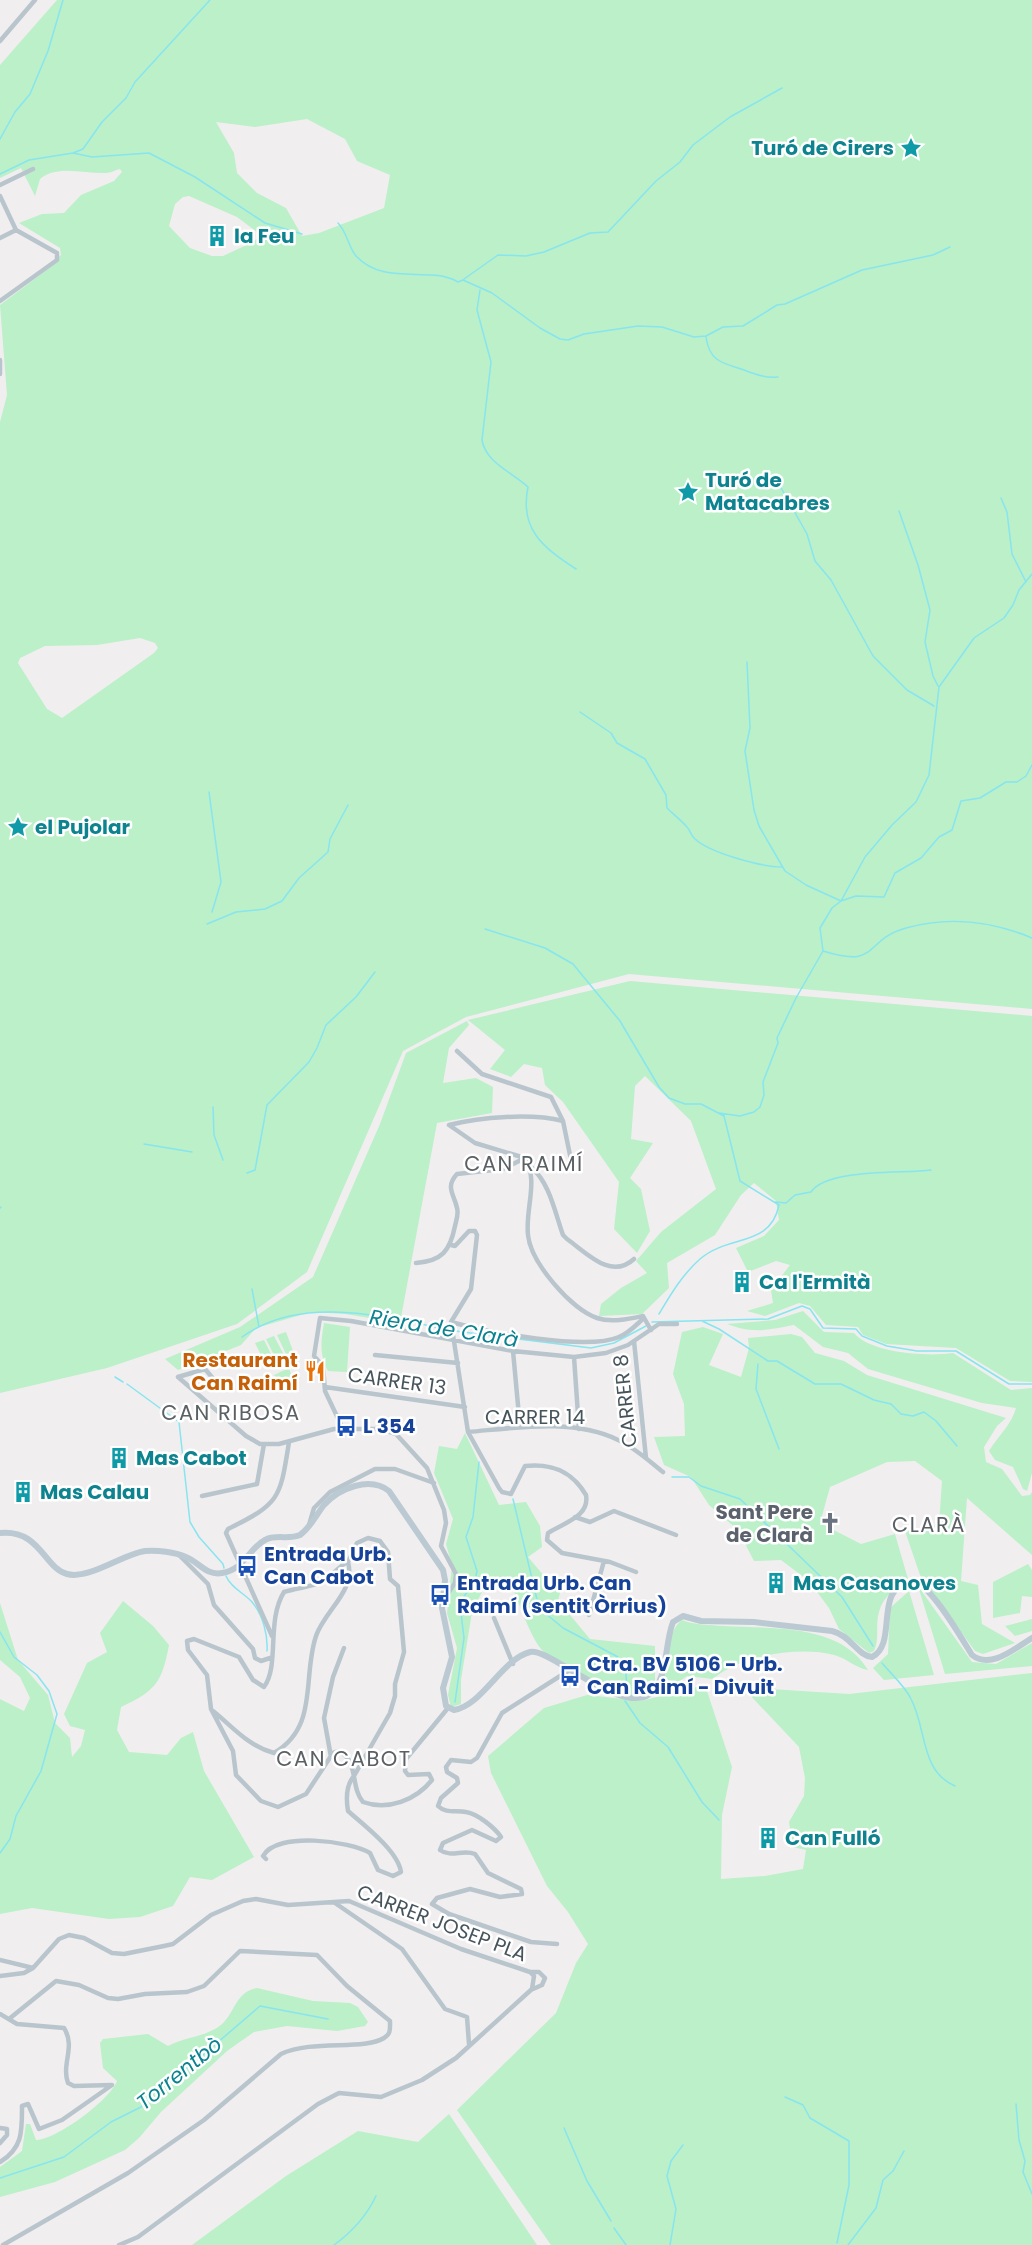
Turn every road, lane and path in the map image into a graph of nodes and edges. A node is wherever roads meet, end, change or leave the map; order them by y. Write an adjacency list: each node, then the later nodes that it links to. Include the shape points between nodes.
1 (35, 0): 2 (street)
2 (0, 41)
3 (33, 169): 4 (street)
4 (0, 185)
5 (0, 196): 6 (street)
6 (16, 230): 7 (street); 8 (street, via 57,254 57,260)
7 (0, 238)
8 (0, 301)
9 (0, 360): 10 (street)
10 (1, 374)
11 (457, 1051): 12 (street, via 482,1074 551,1097)
12 (563, 1121): 13 (street, via 541,1116 468,1120 448,1125 475,1143); 14 (street)
13 (525, 1158): 15 (street); 16 (street, via 503,1169 463,1172 450,1181 458,1215)
14 (571, 1160)
15 (531, 1167): 17 (street, via 551,1198 567,1239 617,1269); 19 (street, via 528,1235 544,1272 582,1310 598,1318)
16 (451, 1245): 18 (street, via 439,1259); 20 (street, via 455,1246 469,1231 477,1235 471,1289)
17 (634, 1259)
18 (416, 1263)
19 (644, 1318): 20 (street, via 621,1337 599,1342 476,1329); 22 (street)
20 (451, 1322): 23 (street)
21 (677, 1324): 22 (street, via 659,1324)
22 (651, 1330): 24 (street)
23 (454, 1340): 25 (street); 28 (street); 29 (street, via 320,1318 314,1356 323,1366)
24 (634, 1341): 27 (street, via 606,1353); 38 (street, CARRER 8)
25 (513, 1351): 27 (street); 32 (street)
26 (375, 1355): 28 (street)
27 (574, 1357): 34 (street)
28 (458, 1363): 31 (street)
29 (326, 1387): 31 (street, CARRER 13); 33 (street)
30 (222, 1389): 37 (street, via 205,1369 178,1377 246,1436)
31 (465, 1407): 35 (street)
32 (520, 1427): 34 (street, CARRER 14); 35 (street, CARRER 14)
33 (344, 1429): 36 (street); 40 (street, via 390,1430 427,1468)
34 (579, 1429): 38 (street, CARRER 14, via 619,1440)
35 (468, 1432): 42 (street, via 490,1474 506,1494 514,1491 525,1466 566,1471 586,1495 585,1508)
36 (289, 1442): 37 (street); 49 (street, via 282,1488 276,1499 226,1533)
37 (264, 1444): 41 (street, via 257,1484)
38 (646, 1458): 39 (street, CARRER 14)
39 (663, 1472)
40 (434, 1483): 43 (street, via 395,1469 375,1469 330,1492 314,1508); 51 (street, via 446,1517 441,1546 456,1574 455,1583)
41 (202, 1496)
42 (575, 1517): 45 (street, via 590,1522 614,1511); 47 (street, via 548,1533 547,1540 562,1553)
43 (309, 1527): 49 (street, via 296,1537 265,1540); 51 (street, via 325,1504 338,1495 366,1483 385,1487 440,1565 445,1580)
44 (0, 1533): 46 (street, via 31,1541 68,1575 146,1551)
45 (676, 1535)
46 (179, 1555): 49 (street, via 213,1573 230,1571); 57 (street, via 208,1584 214,1605 253,1649 255,1658)
47 (604, 1561): 50 (street); 52 (street)
48 (348, 1562): 54 (street, via 320,1582 285,1592 277,1604); 61 (street, via 348,1584 317,1634 305,1708 294,1738 274,1753 262,1750 246,1741); 63 (street, via 357,1543 368,1538 380,1541 388,1552 390,1579 398,1586 404,1652 390,1713)
49 (242, 1564): 54 (street)
50 (636, 1572)
51 (442, 1602): 60 (street, via 452,1657 443,1692)
52 (589, 1615)
53 (494, 1618): 58 (street)
54 (272, 1636): 57 (street)
55 (1032, 1638): 59 (street, via 1001,1656 980,1660 928,1590 911,1582 890,1599 884,1643 872,1657 844,1635 832,1631 754,1622 701,1621 683,1616 673,1622 659,1681 647,1695 623,1696)
56 (344, 1648): 62 (street, via 324,1718)
57 (270, 1658): 61 (street, via 271,1677 264,1687 253,1680 239,1657 194,1639 187,1641 188,1650 207,1675)
58 (513, 1664): 59 (street, via 524,1655 537,1652); 60 (street, via 464,1707)
59 (568, 1671): 66 (street, via 502,1713 477,1758 471,1762 451,1760 446,1767 458,1783 438,1806 468,1812 501,1837 496,1841 472,1830 443,1844 440,1850 475,1854 488,1873 521,1889 522,1894 500,1897 470,1889 437,1898 432,1904 449,1914 531,1942)
60 (448, 1708): 63 (street, via 406,1760 408,1774 429,1774 432,1780 417,1795 395,1803 368,1804 360,1798)
61 (211, 1709): 62 (street, via 232,1751 236,1775 261,1802 278,1807 306,1794)
62 (331, 1757): 63 (street, via 339,1750 346,1754)
63 (354, 1776): 64 (street, via 348,1810 378,1835 400,1864 401,1872 393,1876 378,1870 370,1852 338,1842 290,1840 266,1851)
64 (266, 1859)
65 (335, 1903): 68 (street, CARRER JOSEP PLA, via 288,1905 271,1900 243,1901 197,1923 174,1944 124,1953 111,1953 84,1938 69,1935 59,1939); 69 (street, CARRER JOSEP PLA, via 349,1902 461,1949); 74 (street, via 402,1948 445,2009 467,2017)
66 (557, 1944)
67 (0, 1960): 68 (street)
68 (33, 1968): 70 (street)
69 (530, 1972): 71 (street, CARRER JOSEP PLA, via 535,1980); 71 (street, via 539,1972 545,1978 542,1985)
70 (0, 1976)
71 (532, 1989): 74 (street)
72 (0, 2014): 73 (street)
73 (9, 2019): 77 (street, via 26,2025 64,2028 70,2048 64,2073 68,2083 112,2085 62,2120 39,2129 28,2104 22,2106 18,2148); 78 (street, via 56,1981 118,1999 187,1992 204,1986 240,1951 262,1950 317,1955 390,2021 391,2031 371,2043 312,2044 281,2054 204,2120 128,2174)
74 (469, 2045): 79 (street, via 442,2069 401,2091 381,2097 339,2093 318,2104 138,2237)
75 (0, 2128): 76 (street, via 7,2129 7,2135)
76 (0, 2143)
77 (0, 2162)
78 (3, 2245)
79 (119, 2245)

